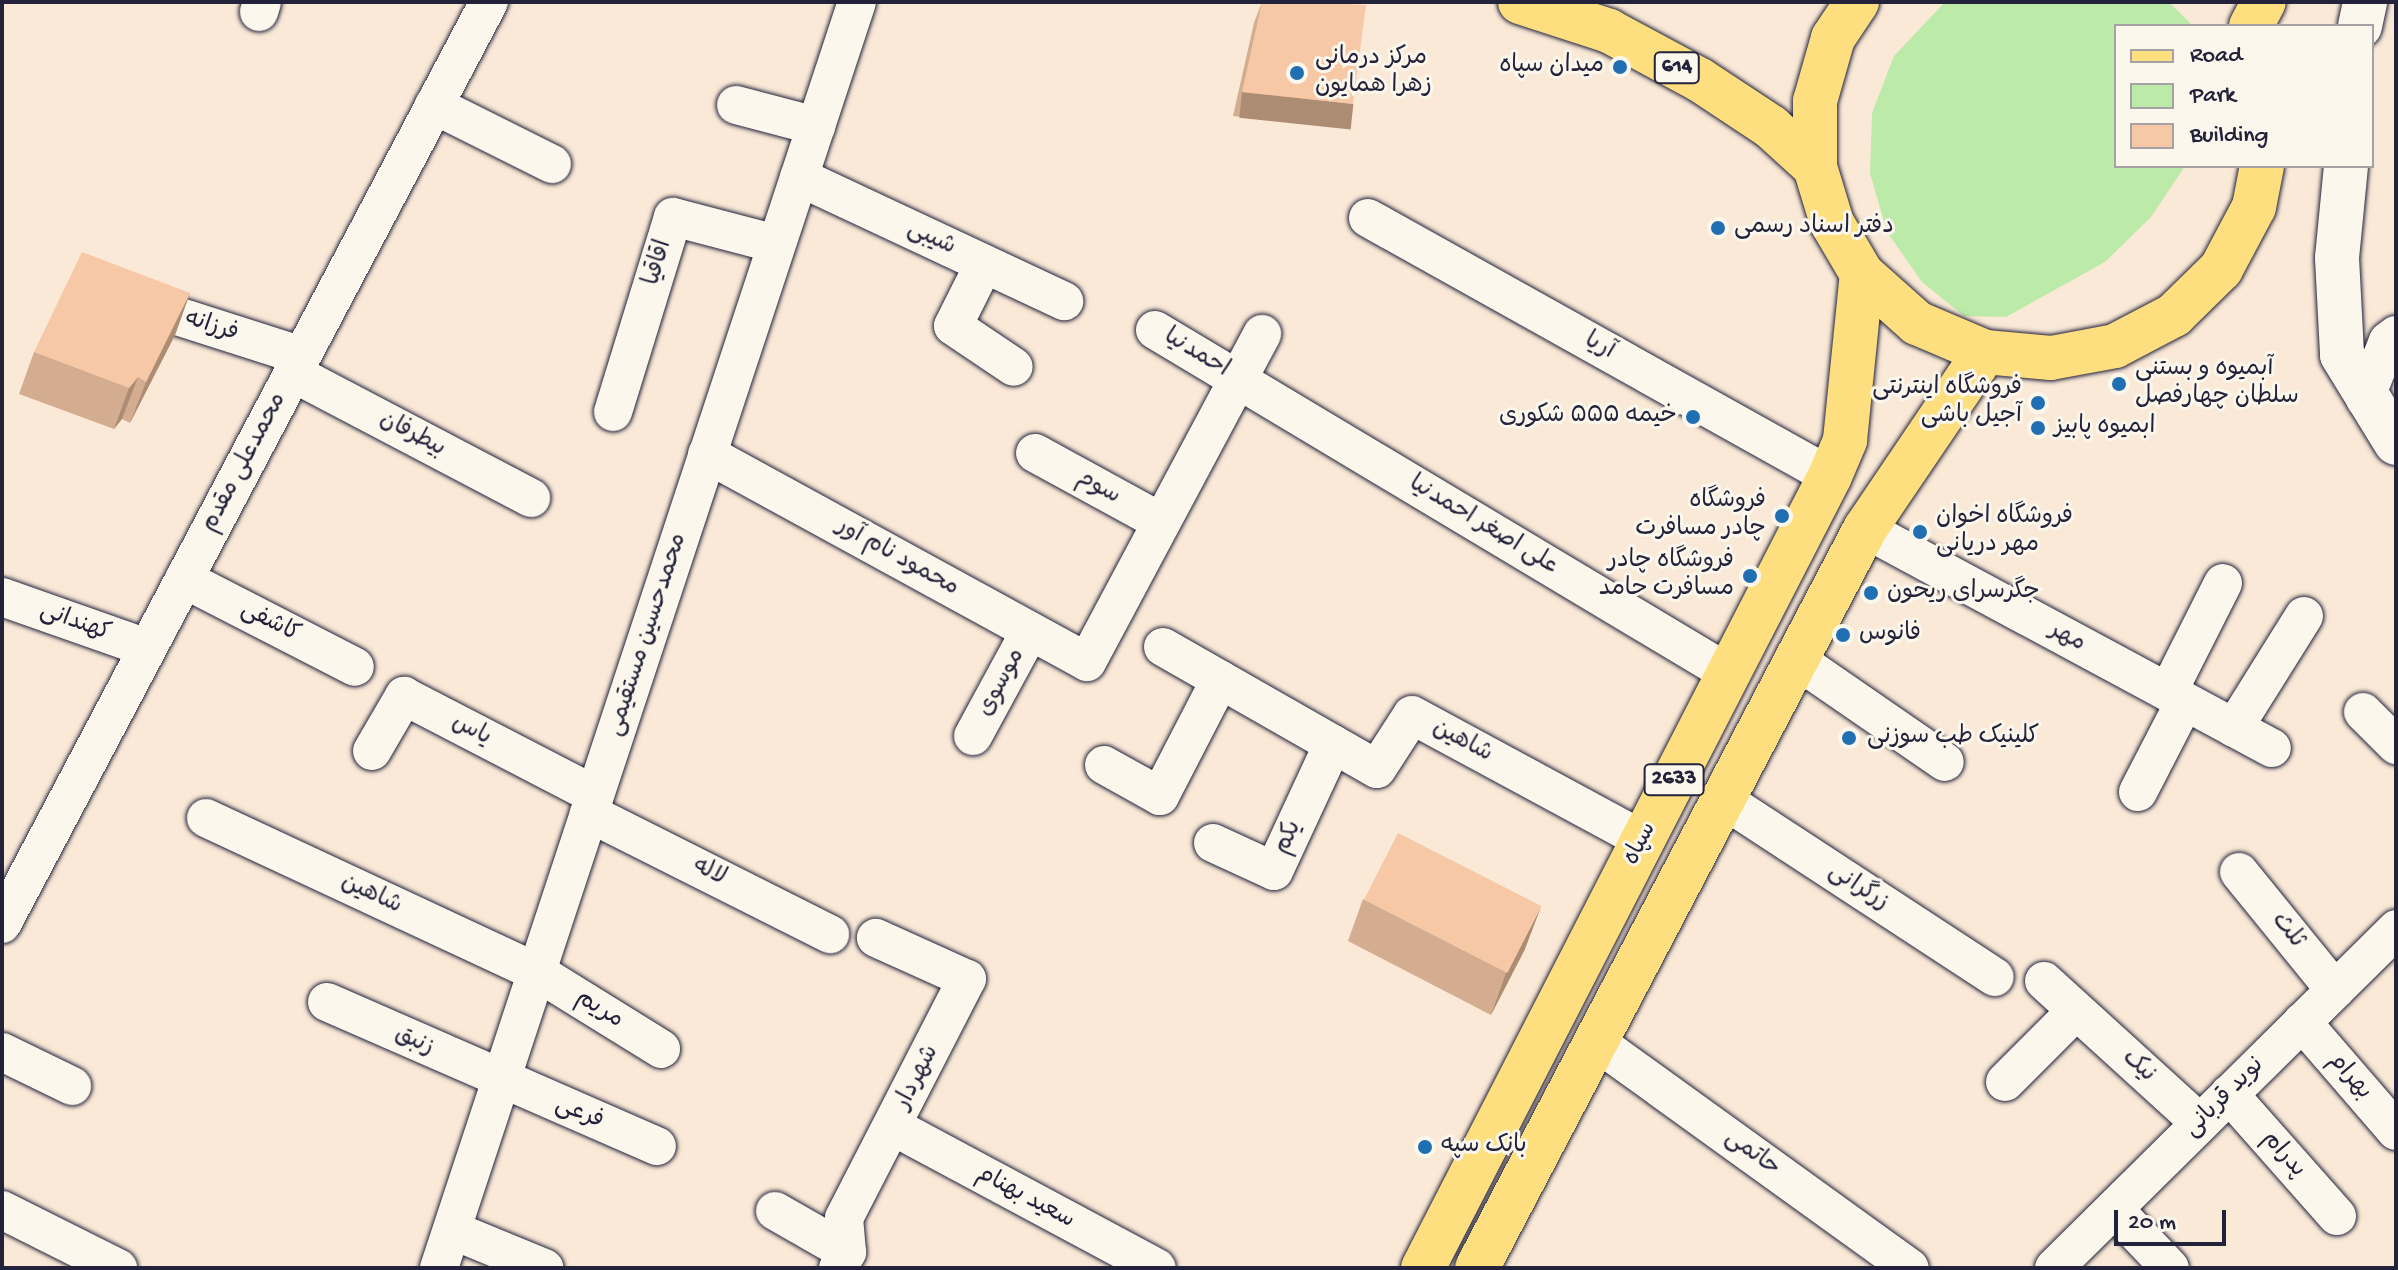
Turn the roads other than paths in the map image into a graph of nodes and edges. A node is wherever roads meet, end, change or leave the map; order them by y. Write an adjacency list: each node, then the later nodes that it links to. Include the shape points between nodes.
1 (489, 2): 7 (street, محمدعلی مقدم)
2 (857, 2): 9 (street, محمدحسین مستقیمی)
3 (1520, 2): 11 (main road, 614, via 1609,31 1700,80 1771,127)
4 (1857, 2): 11 (main road, via 1833,38 1815,101)
5 (2365, 2): 6 (main road)
6 (2360, 24)
7 (434, 105): 10 (street); 25 (street, محمدعلی مقدم)
8 (736, 105): 9 (street)
9 (816, 126): 14 (street, محمدحسین مستقیمی)
10 (552, 164)
11 (1815, 167): 18 (main road, via 1832,223)
12 (2262, 168): 24 (main road, via 2254,207 2221,269 2174,315 2115,346 2064,356)
13 (2346, 168): 28 (main road, via 2337,258 2342,355)
14 (799, 177): 16 (street, محمدحسین مستقیمی); 17 (street, شیبی)
15 (1368, 218): 33 (street, آریا)
16 (776, 244): 29 (street, اقاقیا, via 673,217); 32 (street, محمدحسین مستقیمی)
17 (984, 264): 20 (street, شیبی); 26 (street, via 953,326)
18 (1862, 274): 24 (main road, via 1917,323); 33 (main road, سپاه / 2633, via 1845,440)
19 (105, 293): 25 (street, فرزانه)
20 (1064, 301)
21 (1155, 330): 27 (street, احمدنیا)
22 (1262, 334): 27 (street)
23 (2396, 335): 28 (street, via 2388,341)
24 (1985, 352): 36 (main road, سپاه / 2633)
25 (297, 364): 34 (street, بیطرفان); 37 (street, محمدعلی مقدم)
26 (1014, 367)
27 (1237, 379): 35 (street); 46 (street, علی اصغر احمدنیا)
28 (2365, 399): 30 (main road)
29 (613, 412)
30 (2396, 443)
31 (1035, 453): 35 (street, سوم)
32 (707, 454): 41 (street, محمود نام آور); 60 (street, محمدحسین مستقیمی)
33 (1830, 476): 46 (main road, سپاه / 2633)
34 (531, 498)
35 (1161, 522): 41 (street, محمود نام آور, via 1087,662)
36 (1865, 529): 44 (main road, سپاه / 2633); 48 (street, مهر)
37 (184, 579): 43 (street, محمدعلی مقدم); 45 (street, کاشفی)
38 (2223, 583): 48 (street)
39 (2, 597): 43 (street, کهندانی)
40 (2304, 616): 50 (street)
41 (1030, 631): 51 (street, موسوی)
42 (1163, 647): 47 (street, شاهین)
43 (147, 648): 65 (street, محمدعلی مقدم)
44 (1794, 658): 56 (street); 59 (main road, سپاه / 2633)
45 (355, 667)
46 (1728, 673): 62 (main road, سپاه / 2633)
47 (1220, 680): 52 (street, شاهین); 57 (street, via 1160,796)
48 (2177, 697): 50 (street, مهر); 58 (street)
49 (2363, 712): 53 (street)
50 (2234, 728): 54 (street, مهر)
51 (973, 736)
52 (1333, 744): 62 (street, شاهین, via 1377,769 1412,715); 63 (street, یکم, via 1274,871)
53 (2396, 745)
54 (2272, 748)
55 (372, 751): 60 (street, یاس, via 404,696)
56 (1945, 762)
57 (1104, 765)
58 (2138, 792)
59 (1721, 798): 70 (street, زرگرانی); 76 (main road, سپاه / 2633)
60 (592, 804): 66 (street, لاله); 69 (street, محمدحسین مستقیمی)
61 (206, 818): 69 (street, شاهین)
62 (1643, 840): 97 (main road, سپاه / 2633)
63 (1213, 843)
64 (2239, 872): 72 (street, ثلث)
65 (2, 924)
66 (830, 934)
67 (876, 938): 84 (street, شهردار, via 967,979)
68 (2392, 941): 72 (street, نوید قربانی)
69 (537, 972): 77 (street, مریم); 79 (street, محمدحسین مستقیمی)
70 (1995, 977)
71 (2044, 981): 74 (street, نیک)
72 (2335, 990): 75 (street, نوید قربانی)
73 (327, 1002): 79 (street, زنبق)
74 (2076, 1011): 80 (street); 83 (street, نیک)
75 (2302, 1022): 82 (street, نوید قربانی); 85 (street, بهرام)
76 (1595, 1041): 98 (main road, سپاه / 2633); 99 (street, حاتمی)
77 (661, 1049)
78 (2, 1052): 81 (street)
79 (500, 1082): 86 (street, فرعی); 91 (street, محمدحسین مستقیمی)
80 (2005, 1082)
81 (72, 1086)
82 (2229, 1094): 83 (street, نوید قربانی); 90 (street, پدرام)
83 (2200, 1123): 87 (street, نوید قربانی)
84 (894, 1127): 92 (street, شهردار, via 844,1218); 96 (street, سعید بهنام)
85 (2396, 1131)
86 (657, 1146)
87 (2114, 1209): 100 (street, نوید قربانی); 101 (street)
88 (2, 1210): 93 (street)
89 (775, 1211): 92 (street)
90 (2337, 1216)
91 (452, 1230): 94 (street, محمدحسین مستقیمی); 95 (street)
92 (842, 1260)
93 (107, 1265)
94 (439, 1268)
95 (544, 1268)
96 (1157, 1268)
97 (1423, 1268)
98 (1477, 1268)
99 (1910, 1268)
100 (2054, 1268)
101 (2170, 1268)

